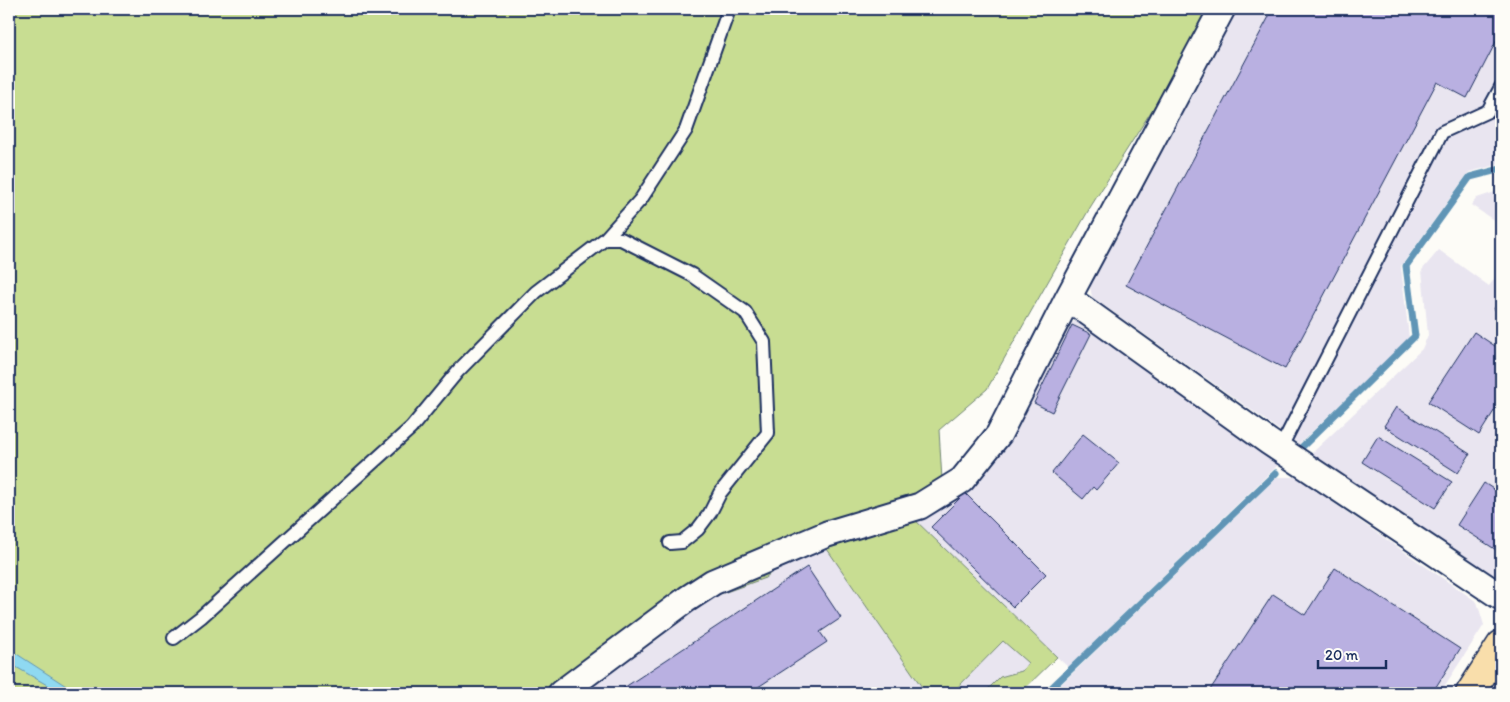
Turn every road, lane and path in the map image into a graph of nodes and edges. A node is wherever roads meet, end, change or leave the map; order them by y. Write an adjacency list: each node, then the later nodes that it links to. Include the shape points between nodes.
1 (729, 9): 4 (lane, via 686,130 641,199)
2 (1222, 9): 5 (street)
3 (1501, 87): 6 (lane, via 1488,111 1442,132)
4 (606, 239): 7 (lane, via 621,239 692,275 745,312 764,342 768,433 720,493 698,530 682,542); 9 (lane, via 536,292 458,371 411,428)
5 (1068, 298): 6 (street); 11 (street, via 999,434 962,480 920,506 827,534 713,582)
6 (1280, 449): 8 (street)
7 (670, 543)
8 (1501, 597)
9 (174, 638)
10 (1501, 645): 12 (highway)
11 (561, 693)
12 (1470, 693)

